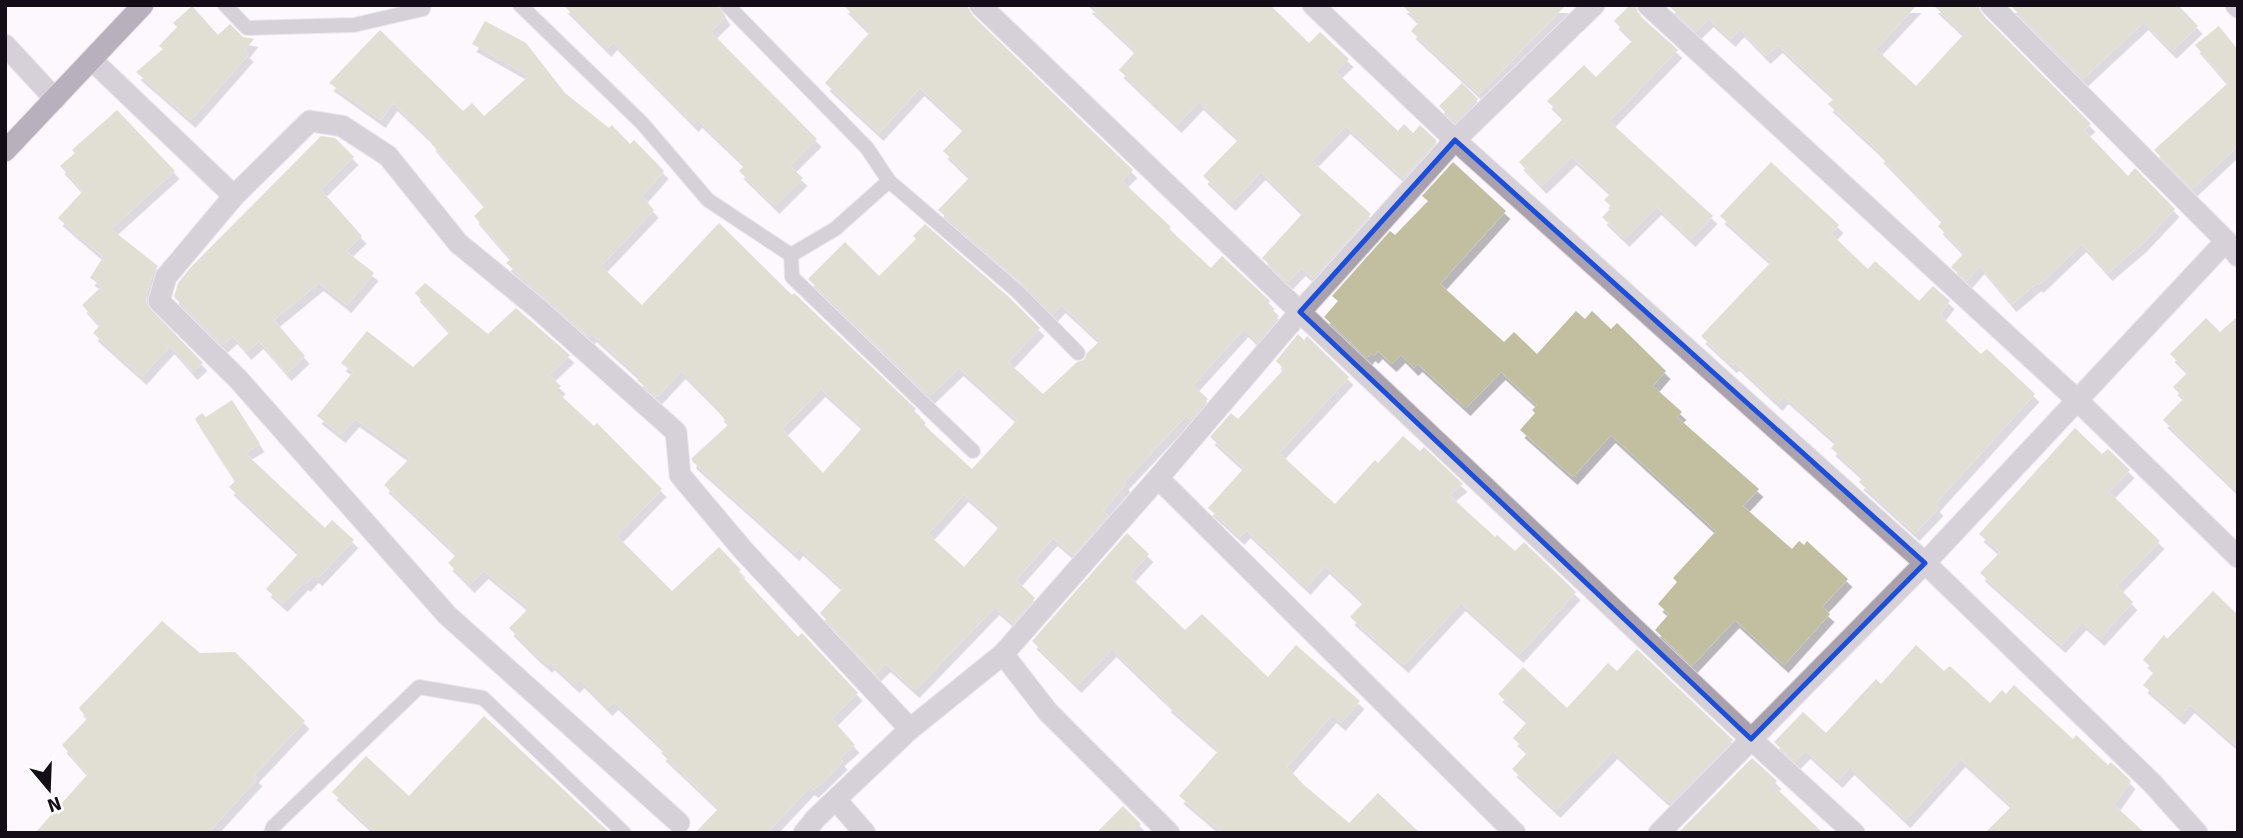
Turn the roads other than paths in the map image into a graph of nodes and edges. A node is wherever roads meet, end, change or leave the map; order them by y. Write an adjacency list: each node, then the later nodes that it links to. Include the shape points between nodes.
1 (143, 5): 12 (main road)
2 (225, 5): 3 (lane, via 247,28 354,24 423,9)
3 (424, 5)
4 (520, 5): 19 (lane, via 642,123 708,200)
5 (727, 5): 16 (lane, via 867,148)
6 (980, 5): 20 (street)
7 (1313, 5): 14 (street)
8 (1594, 5): 14 (street)
9 (1648, 5): 22 (street)
10 (1991, 5): 18 (street)
11 (5, 45): 13 (street)
12 (92, 60): 13 (main road); 17 (street)
13 (55, 99): 15 (main road)
14 (1455, 140): 20 (street); 26 (street)
15 (5, 150)
16 (889, 181): 19 (lane, via 835,229); 21 (lane, via 1017,291)
17 (234, 196): 28 (street, via 310,121 342,126 388,156 458,243 676,432 680,475 743,550); 31 (street, via 166,277 159,302 238,379 447,615)
18 (2232, 248): 22 (street)
19 (791, 255): 23 (lane, via 792,277)
20 (1300, 312): 24 (street); 29 (street)
21 (1078, 353)
22 (2076, 399): 25 (street); 26 (street)
23 (973, 451)
24 (1158, 478): 27 (street); 37 (street)
25 (2238, 557)
26 (1925, 564): 29 (street); 40 (street, via 2152,783)
27 (1003, 653): 28 (street); 36 (street, via 1048,712)
28 (910, 729): 30 (street)
29 (1751, 739): 38 (street); 39 (street)
30 (836, 800): 34 (street); 35 (street)
31 (680, 823)
32 (271, 833): 33 (lane, via 419,687 483,698)
33 (624, 833)
34 (804, 833)
35 (864, 833)
36 (1169, 833)
37 (1516, 833)
38 (1659, 833)
39 (1854, 833)
40 (2197, 833)

